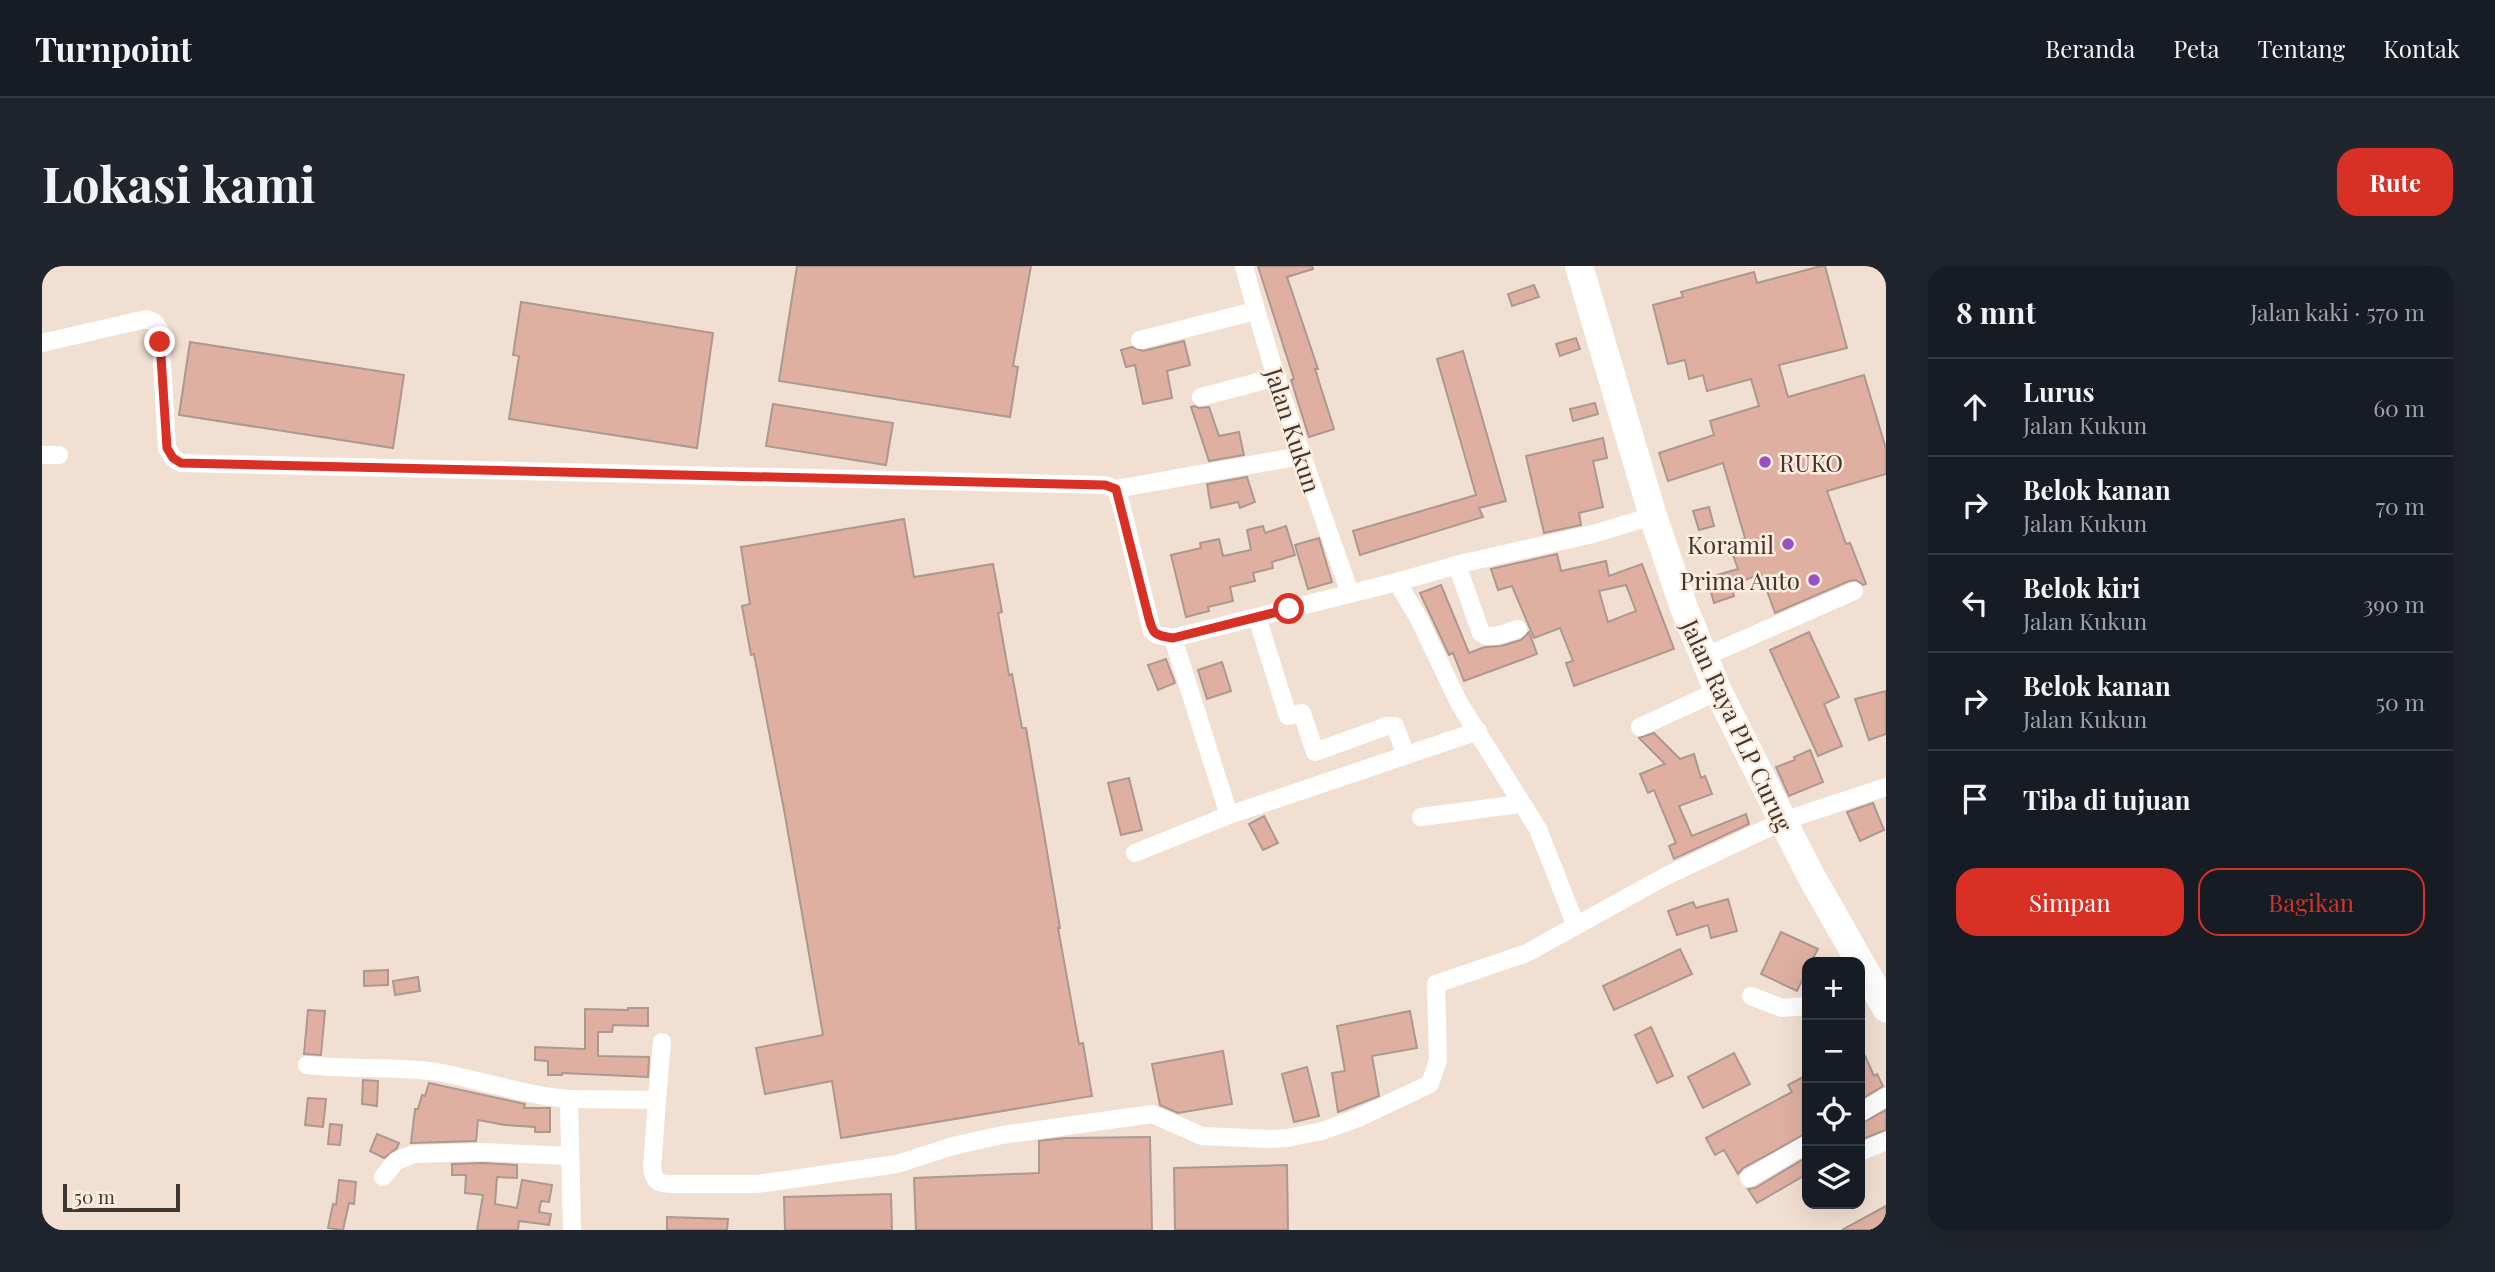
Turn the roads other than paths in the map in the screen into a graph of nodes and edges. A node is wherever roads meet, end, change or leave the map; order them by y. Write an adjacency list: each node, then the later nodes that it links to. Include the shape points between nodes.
1 (1244, 266): 3 (street, Jalan Kukun)
2 (1579, 266): 10 (main road, Jalan Raya PLP Curug)
3 (1255, 311): 4 (street); 6 (street, Jalan Kukun)
4 (1140, 340)
5 (42, 343): 9 (street, via 146,318 155,322 160,331 167,448 181,463 1090,484)
6 (1276, 377): 7 (street); 8 (street, Jalan Kukun)
7 (1201, 397)
8 (1301, 456): 9 (street); 14 (street, Jalan Kukun)
9 (1116, 489): 17 (street, via 1152,631)
10 (1653, 516): 11 (street); 18 (main road, Jalan Raya PLP Curug)
11 (1457, 565): 12 (street); 16 (street, via 1481,633 1492,637)
12 (1397, 582): 14 (street); 21 (street)
13 (1854, 591): 18 (street, via 1713,653)
14 (1350, 593): 15 (street)
15 (1256, 617): 17 (street); 22 (street, via 1288,716 1302,713 1315,752 1395,726)
16 (1518, 629)
17 (1173, 638): 25 (street)
18 (1703, 652): 19 (main road, Jalan Raya PLP Curug)
19 (1718, 691): 20 (street); 27 (main road, Jalan Raya PLP Curug)
20 (1640, 727)
21 (1478, 732): 22 (street); 24 (street)
22 (1406, 755): 25 (street)
23 (1886, 787): 27 (street)
24 (1520, 804): 26 (street); 29 (street, via 1538,829)
25 (1229, 815): 28 (street)
26 (1420, 817)
27 (1783, 821): 29 (street, via 1666,876); 30 (main road, Jalan Raya PLP Curug)
28 (1135, 853)
29 (1576, 926): 39 (street, via 1527,953 1436,985 1438,1060 1430,1084 1358,1118 1287,1138 1202,1136 1152,1114 1002,1135 897,1164 757,1184 669,1184 654,1179 652,1169)
30 (1853, 957)
31 (1865, 980): 34 (main road, Jalan Raya PLP Curug)
32 (1751, 996): 33 (street, via 1782,1008)
33 (1802, 1006)
34 (1886, 1008)
35 (662, 1042): 39 (street)
36 (307, 1065): 38 (street, via 416,1070)
37 (1886, 1097): 40 (street)
38 (569, 1099): 39 (street); 44 (street)
39 (657, 1100)
40 (1865, 1110)
41 (1886, 1140): 43 (street)
42 (1804, 1146): 46 (street)
43 (1865, 1150)
44 (569, 1156): 45 (street, via 414,1154 396,1161); 47 (street)
45 (383, 1177)
46 (1749, 1178)
47 (572, 1230)

